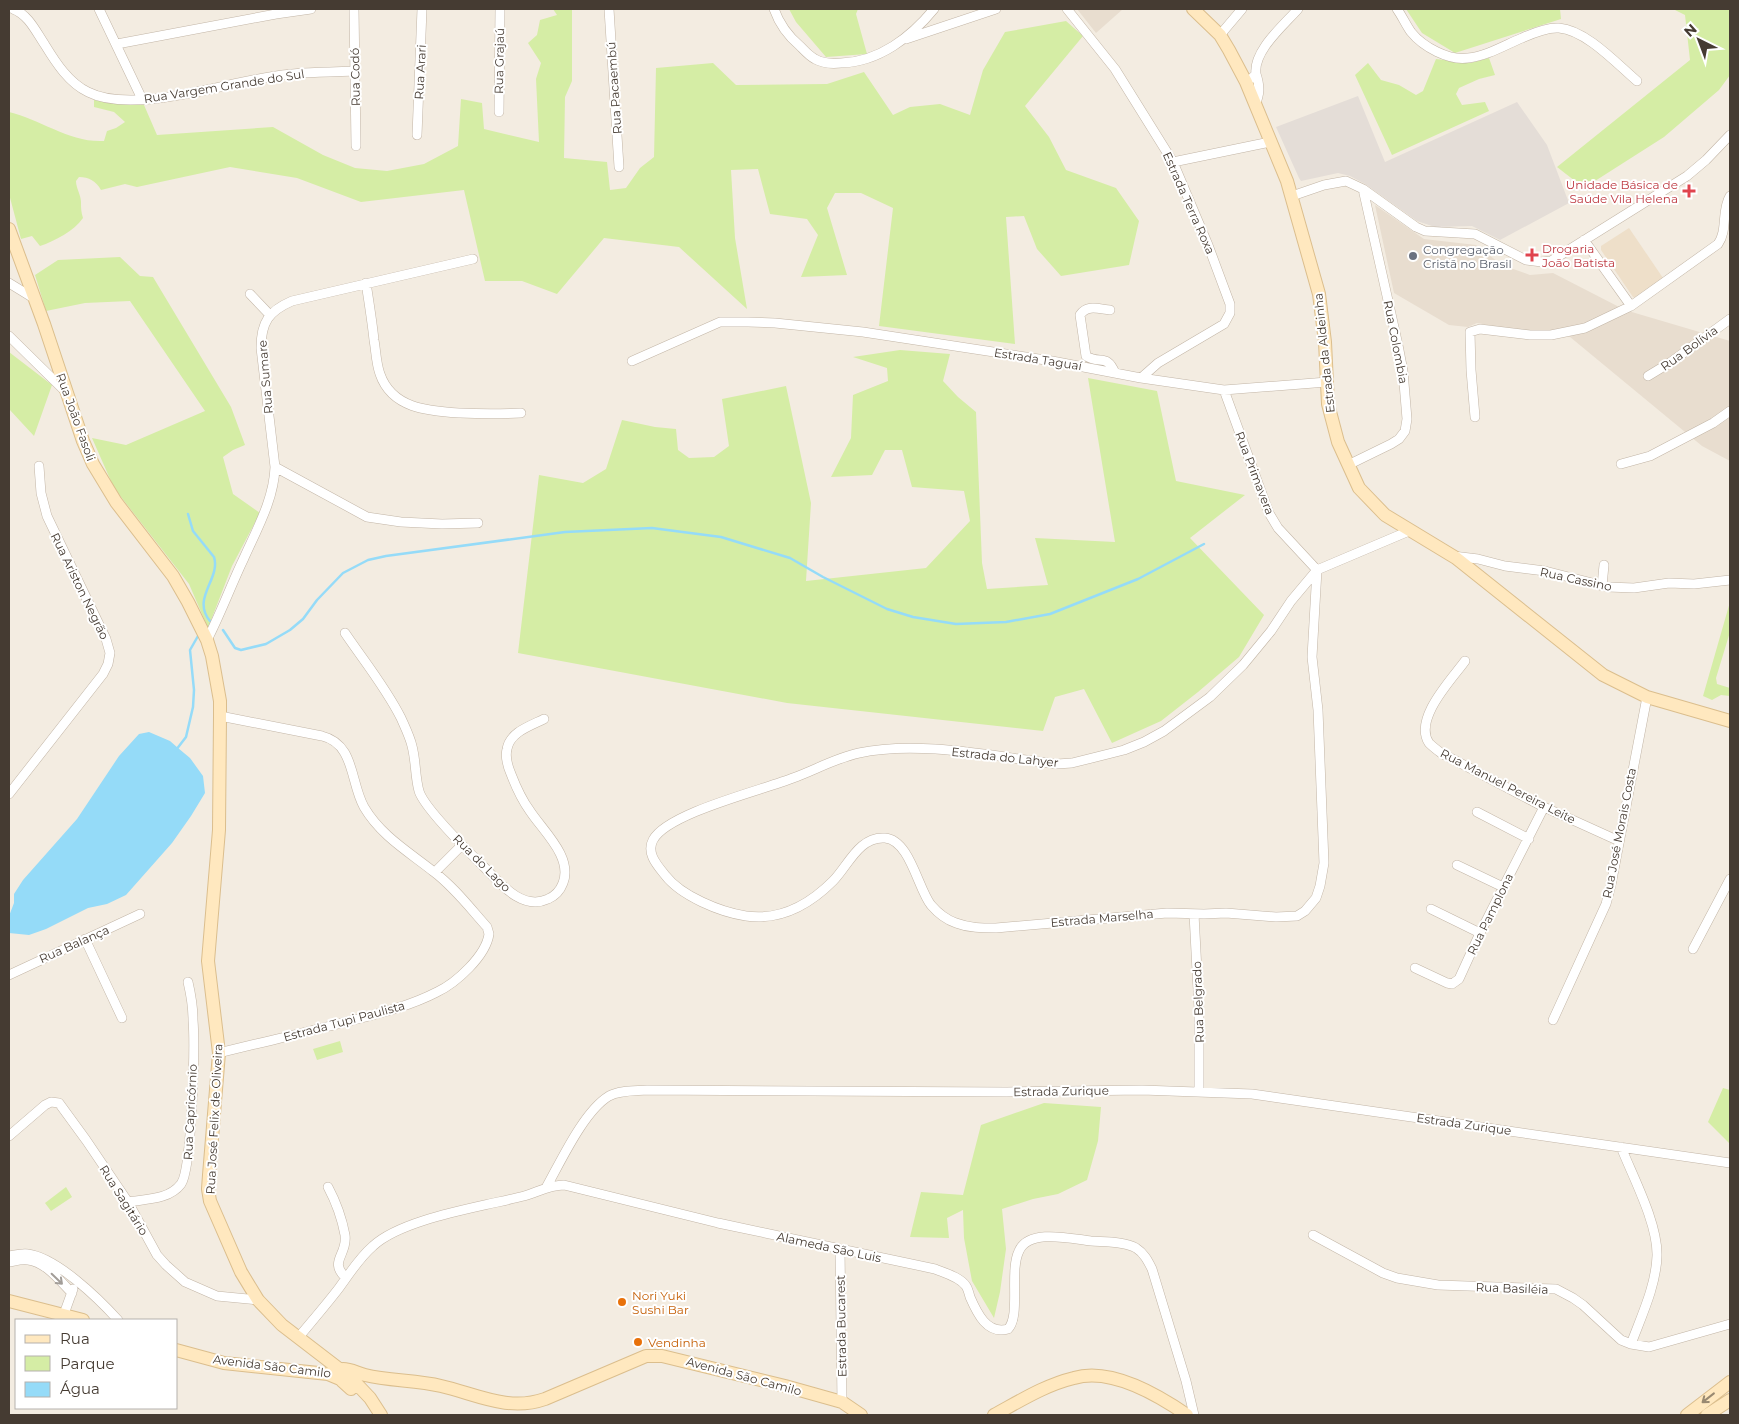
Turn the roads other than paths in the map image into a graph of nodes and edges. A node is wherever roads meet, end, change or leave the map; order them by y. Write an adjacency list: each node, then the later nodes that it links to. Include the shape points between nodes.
1 (14, 9): 24 (street, Rua Vargem Grande do Sul, via 30,21 55,62 78,86 101,97)
2 (99, 9): 19 (street)
3 (311, 9): 16 (street)
4 (354, 9): 20 (street, Rua Codó)
5 (422, 9): 28 (street, Rua Arari)
6 (500, 9): 26 (street, Rua Grajaú)
7 (609, 9): 32 (street, Rua Pacaembú)
8 (774, 9): 18 (street, via 780,24 794,42 815,59 830,64 866,60)
9 (934, 9): 18 (street)
10 (996, 9): 18 (street)
11 (1067, 9): 31 (street, Estrada Terra Roxa, via 1115,69)
12 (1193, 9): 17 (main road, Estrada da Aldeinha)
13 (1242, 9): 17 (street)
14 (1298, 9): 21 (street, via 1262,50)
15 (1397, 9): 22 (street, via 1421,42 1451,58 1481,56 1538,31 1558,27 1570,30 1595,45)
16 (276, 11): 19 (street)
17 (1220, 35): 23 (main road, Estrada da Aldeinha)
18 (902, 41)
19 (117, 44): 24 (street)
20 (355, 71): 24 (street, Rua Vargem Grande do Sul, via 282,75 186,94); 30 (street, Rua Codó)
21 (1256, 74): 23 (street); 25 (street, via 1260,84)
22 (1637, 81)
23 (1246, 82): 25 (main road, Estrada da Aldeinha)
24 (142, 99)
25 (1256, 105): 29 (main road, Estrada da Aldeinha)
26 (499, 112)
27 (1730, 134): 37 (street, via 1687,176)
28 (417, 135)
29 (1270, 142): 31 (street); 34 (main road, Estrada da Aldeinha)
30 (356, 146)
31 (1173, 162): 51 (street, Estrada Terra Roxa, via 1227,295 1230,314 1224,324 1158,363)
32 (619, 167)
33 (1363, 189): 34 (street, via 1352,183 1337,182); 37 (street, via 1425,231 1475,234 1526,260 1551,261); 59 (street, Rua Colombia, via 1403,370 1407,419 1405,431 1398,439)
34 (1292, 196): 52 (main road, Estrada da Aldeinha, via 1319,294)
35 (1730, 196): 43 (street, via 1723,236 1718,244)
36 (9, 229): 42 (main road, Rua João Fasoli)
37 (1584, 240): 43 (street)
38 (473, 259): 40 (street)
39 (9, 283): 42 (street)
40 (366, 283): 45 (street, via 292,301); 56 (street, via 380,375 394,396 412,407 428,411)
41 (250, 294): 45 (street)
42 (35, 300): 54 (main road, Rua João Fasoli)
43 (1631, 306): 57 (street, via 1585,328 1560,334 1530,335 1480,329 1470,332)
44 (1110, 310): 49 (street, via 1089,307 1080,315 1086,356 1108,361)
45 (270, 315): 61 (street, Rua Sumare, via 261,333 260,348)
46 (1730, 319): 50 (street, Rua Bolívia)
47 (9, 336): 54 (street)
48 (632, 361): 49 (street, Estrada Taguaí, via 720,322 748,322 863,332)
49 (1115, 373): 51 (street, Estrada Taguaí)
50 (1648, 376)
51 (1141, 378): 53 (street, Estrada Taguaí)
52 (1327, 382): 53 (street, Estrada Taguaí); 59 (main road, Estrada da Aldeinha, via 1328,404)
53 (1224, 390): 66 (street, Rua Primavera, via 1269,513 1278,528)
54 (67, 392): 70 (main road, Rua João Fasoli, via 83,441 104,484 172,576)
55 (1730, 410): 58 (street, via 1650,456)
56 (521, 413)
57 (1475, 417)
58 (1621, 464)
59 (1348, 465): 63 (main road, Estrada da Aldeinha, via 1359,488 1385,515)
60 (39, 466): 76 (street, Rua Ariston Negrão, via 47,516 100,625 110,653 102,674)
61 (275, 466): 62 (street, via 367,518); 70 (street, Rua Sumare, via 275,479 265,512)
62 (478, 523)
63 (1409, 531): 64 (main road, Estrada da Aldeinha); 66 (street, Estrada do Lahyer)
64 (1453, 556): 68 (street, Rua Cassino, via 1545,571); 72 (main road, Estrada da Aldeinha, via 1603,675)
65 (1604, 565): 68 (street)
66 (1317, 570): 82 (street, Estrada do Lahyer, via 1244,665 1210,697 1144,742 1065,764 932,749 859,753 694,812 657,834); 89 (street, Estrada Marselha, via 1312,657 1318,710 1324,863 1320,886 1312,904 1297,916)
67 (1730, 580): 68 (street, Rua Cassino, via 1634,588)
68 (1602, 586)
69 (345, 633): 81 (street, Rua do Lago, via 400,718 412,747 419,793)
70 (207, 640): 73 (main road, Rua José Felix de Oliveira, via 216,672)
71 (1465, 661): 77 (street, Rua Manuel Pereira Leite, via 1432,706 1426,724 1429,743 1441,753)
72 (1647, 697): 75 (main road, Estrada da Aldeinha); 80 (street, Rua José Morais Costa)
73 (220, 716): 84 (street, Estrada Tupi Paulista, via 334,740 343,748 372,819 387,836); 98 (main road, Rua José Felix de Oliveira, via 218,830 208,961)
74 (544, 719): 81 (street, Rua do Lago, via 519,731 506,750 521,797 559,852 566,874 562,886 544,901 520,899)
75 (1730, 721)
76 (9, 794)
77 (1544, 807): 79 (street, Rua Pamplona); 80 (street, Rua Manuel Pereira Leite)
78 (1477, 812): 79 (street)
79 (1528, 839): 86 (street, Rua Pamplona)
80 (1619, 841): 97 (street, Rua José Morais Costa, via 1606,904)
81 (462, 845): 84 (street)
82 (650, 850): 89 (street, Estrada Marselha, via 667,878 684,893 747,916 775,916 797,910 832,882 857,850 878,838 887,838 899,846 907,855 932,906 955,923 996,928 1149,914)
83 (1457, 865): 86 (street)
84 (435, 872): 98 (street, Estrada Tupi Paulista, via 487,927 489,934 475,962 458,978 438,992 401,1007)
85 (1730, 879): 92 (street)
86 (1503, 888): 90 (street, Rua Pamplona)
87 (1431, 909): 90 (street)
88 (140, 914): 91 (street, Rua Balança)
89 (1194, 914): 99 (street, Rua Belgrado, via 1200,1009)
90 (1480, 933): 93 (street, Rua Pamplona, via 1456,982 1447,983)
91 (85, 939): 94 (street, Rua Balança); 96 (street)
92 (1693, 949)
93 (1415, 968)
94 (9, 975)
95 (188, 982): 105 (street, Rua Capricórnio, via 194,1031 186,1174 180,1186 163,1196)
96 (122, 1018)
97 (1553, 1020)
98 (219, 1054): 113 (main road, Rua José Felix de Oliveira, via 209,1195 241,1272)
99 (1199, 1090): 101 (street, Estrada Zurique, via 1252,1094); 103 (street, Estrada Zurique, via 620,1092 605,1100 581,1126)
100 (9, 1136): 105 (street, Rua Sagitário, via 38,1110 51,1102 59,1104)
101 (1621, 1147): 102 (street, Estrada Zurique); 120 (street, via 1655,1236 1657,1254 1650,1288)
102 (1730, 1163)
103 (547, 1186): 107 (street, Alameda São Luis, via 564,1185); 110 (street, Alameda São Luis, via 525,1196 398,1230 373,1246)
104 (328, 1187): 110 (street, via 345,1235 338,1268)
105 (128, 1202): 113 (street, Rua Sagitário, via 157,1255 184,1282 217,1296)
106 (1313, 1235): 120 (street, Rua Basiléia, via 1397,1278 1438,1285 1556,1289 1578,1301 1620,1340)
107 (840, 1249): 127 (street, Estrada Bucarest); 132 (street, Alameda São Luis, via 935,1269 954,1277 967,1287 987,1326 1004,1330 1013,1321 1015,1265 1018,1251 1024,1245 1036,1238 1052,1236 1134,1247 1152,1270)
108 (9, 1256): 111 (street, via 28,1254 39,1257)
109 (9, 1262): 112 (street, one-way to 112, via 27,1259 35,1262)
110 (346, 1278): 119 (street, Alameda São Luis)
111 (76, 1282): 112 (street); 117 (street, via 92,1293)
112 (72, 1293): 115 (street)
113 (258, 1300): 119 (main road, Rua José Felix de Oliveira)
114 (9, 1301): 115 (main road)
115 (64, 1314): 116 (main road)
116 (80, 1319)
117 (117, 1319)
118 (1730, 1324): 120 (street, Rua Basiléia, via 1649,1347)
119 (298, 1338): 122 (main road, Rua José Felix de Oliveira)
120 (1631, 1344)
121 (178, 1351): 122 (main road, Avenida São Camilo, via 224,1363)
122 (337, 1372): 123 (main road, Avenida São Camilo, via 349,1369); 124 (main road, Rua José Felix de Oliveira)
123 (365, 1375): 124 (main road, Avenida São Camilo); 127 (main road, Avenida São Camilo, via 427,1383 483,1399 534,1403 652,1355 684,1360)
124 (348, 1381): 128 (main road, Rua José Felix de Oliveira)
125 (1728, 1384): 133 (main road, one-way to 133)
126 (1730, 1400): 134 (main road)
127 (842, 1402): 129 (main road, Avenida São Camilo)
128 (380, 1415)
129 (861, 1415)
130 (994, 1415): 131 (main road, via 1052,1385 1088,1375 1137,1386)
131 (1187, 1415)
132 (1194, 1415)
133 (1687, 1415)
134 (1707, 1415)

